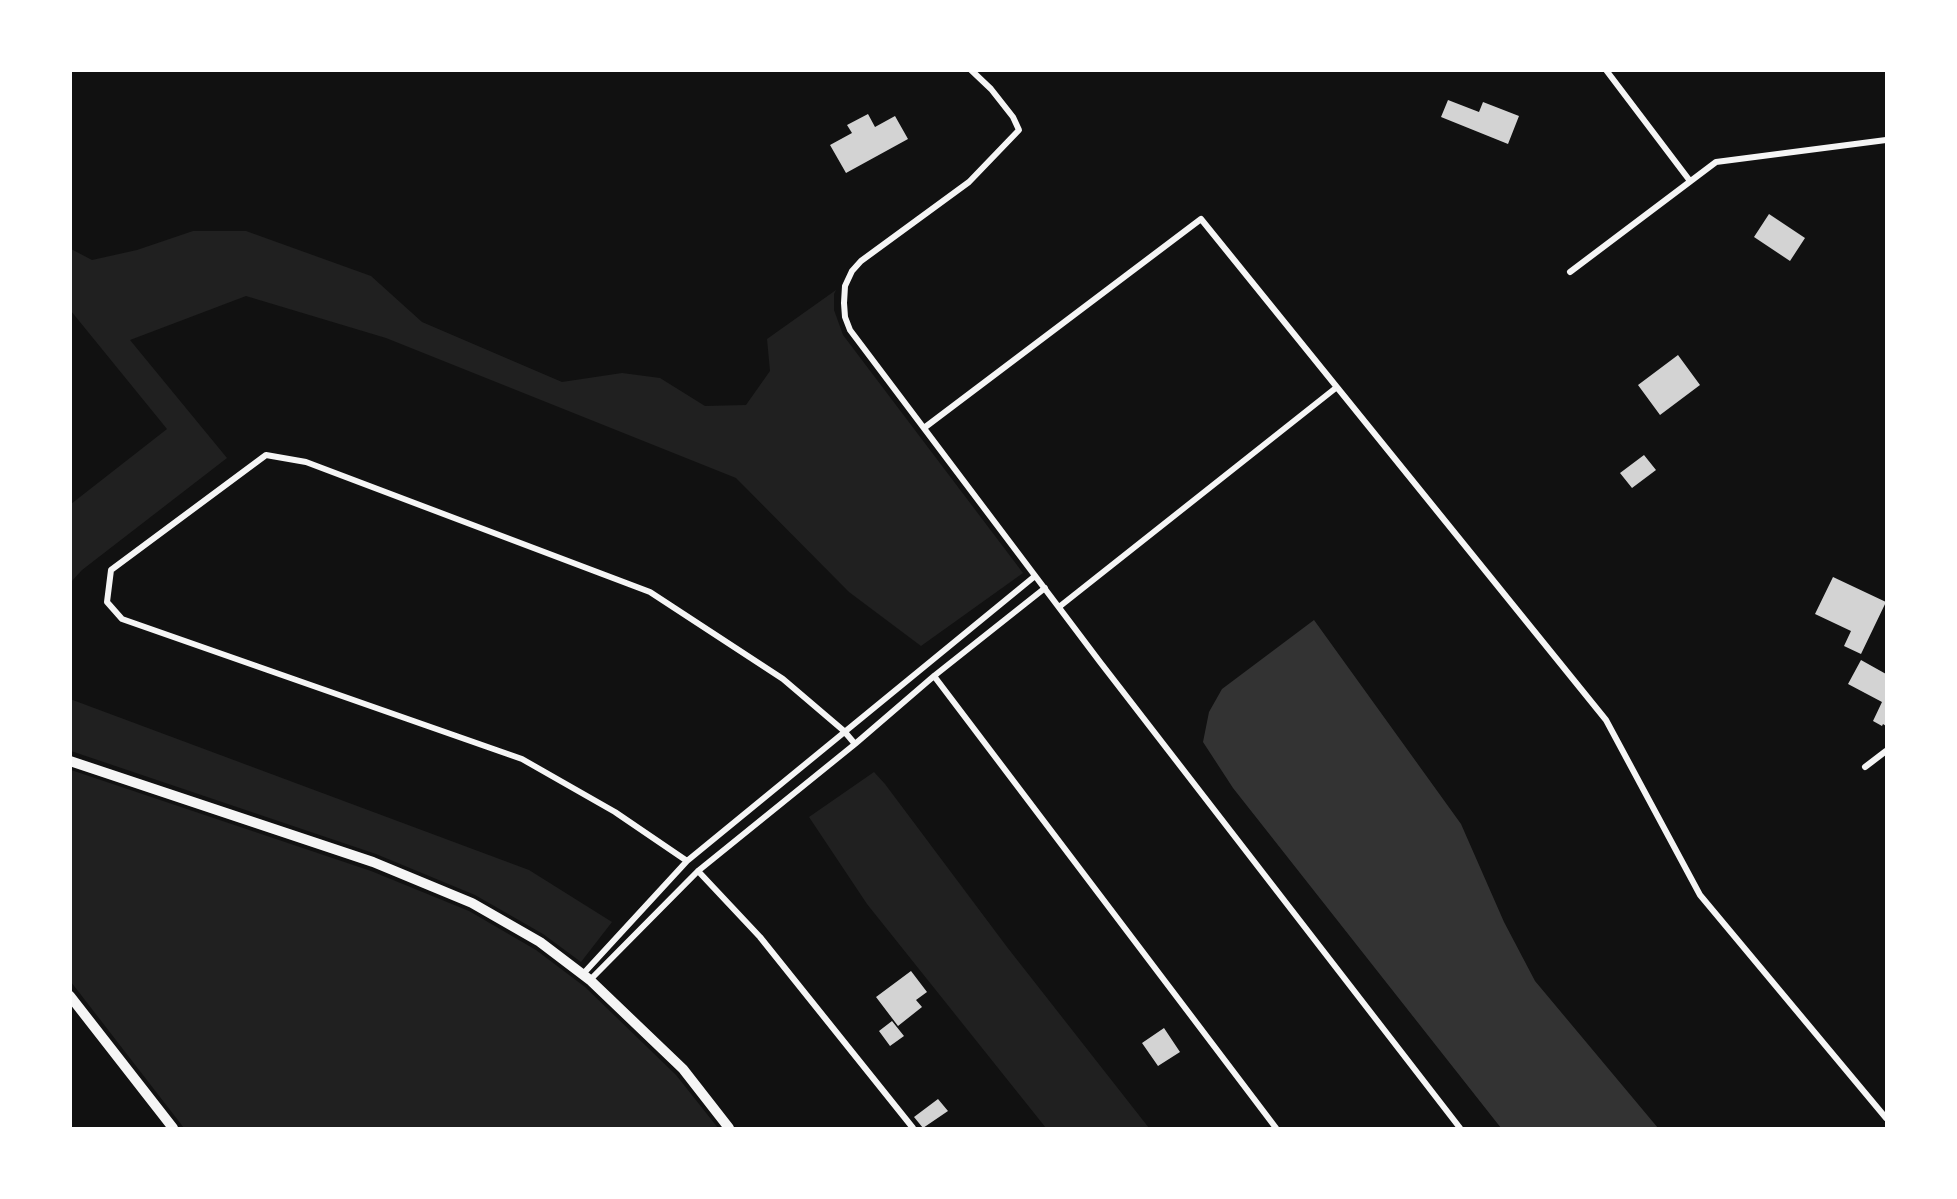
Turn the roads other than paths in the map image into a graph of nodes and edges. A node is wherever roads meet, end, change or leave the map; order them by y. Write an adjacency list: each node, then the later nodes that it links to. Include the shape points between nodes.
1 (971, 70): 7 (street, via 982,78 1019,130 969,182 861,261 845,286 845,317 850,330)
2 (1606, 70): 4 (street)
3 (1887, 140): 4 (street, via 1716,162)
4 (1690, 181): 5 (street)
5 (1570, 272)
6 (1337, 387): 7 (street, via 1201,219); 10 (street); 21 (street, via 1606,720 1700,896)
7 (924, 428): 8 (street)
8 (1035, 576): 9 (street); 12 (street)
9 (1045, 588): 10 (street); 11 (street)
10 (1059, 607): 26 (street)
11 (934, 676): 13 (street); 25 (street)
12 (844, 731): 13 (street); 17 (street); 17 (street, via 783,679 650,592 306,462 266,455 111,570 107,603 122,619 522,759 615,812)
13 (855, 744): 18 (street)
14 (1887, 751): 16 (street)
15 (70, 760): 19 (street, via 373,862 472,903 540,942)
16 (1865, 767)
17 (687, 861): 19 (street)
18 (698, 871): 19 (street); 24 (street, via 760,937)
19 (586, 977): 23 (street, via 682,1069)
20 (70, 996): 22 (street)
21 (1887, 1118)
22 (172, 1128)
23 (729, 1128)
24 (913, 1128)
25 (1276, 1128)
26 (1460, 1128)

